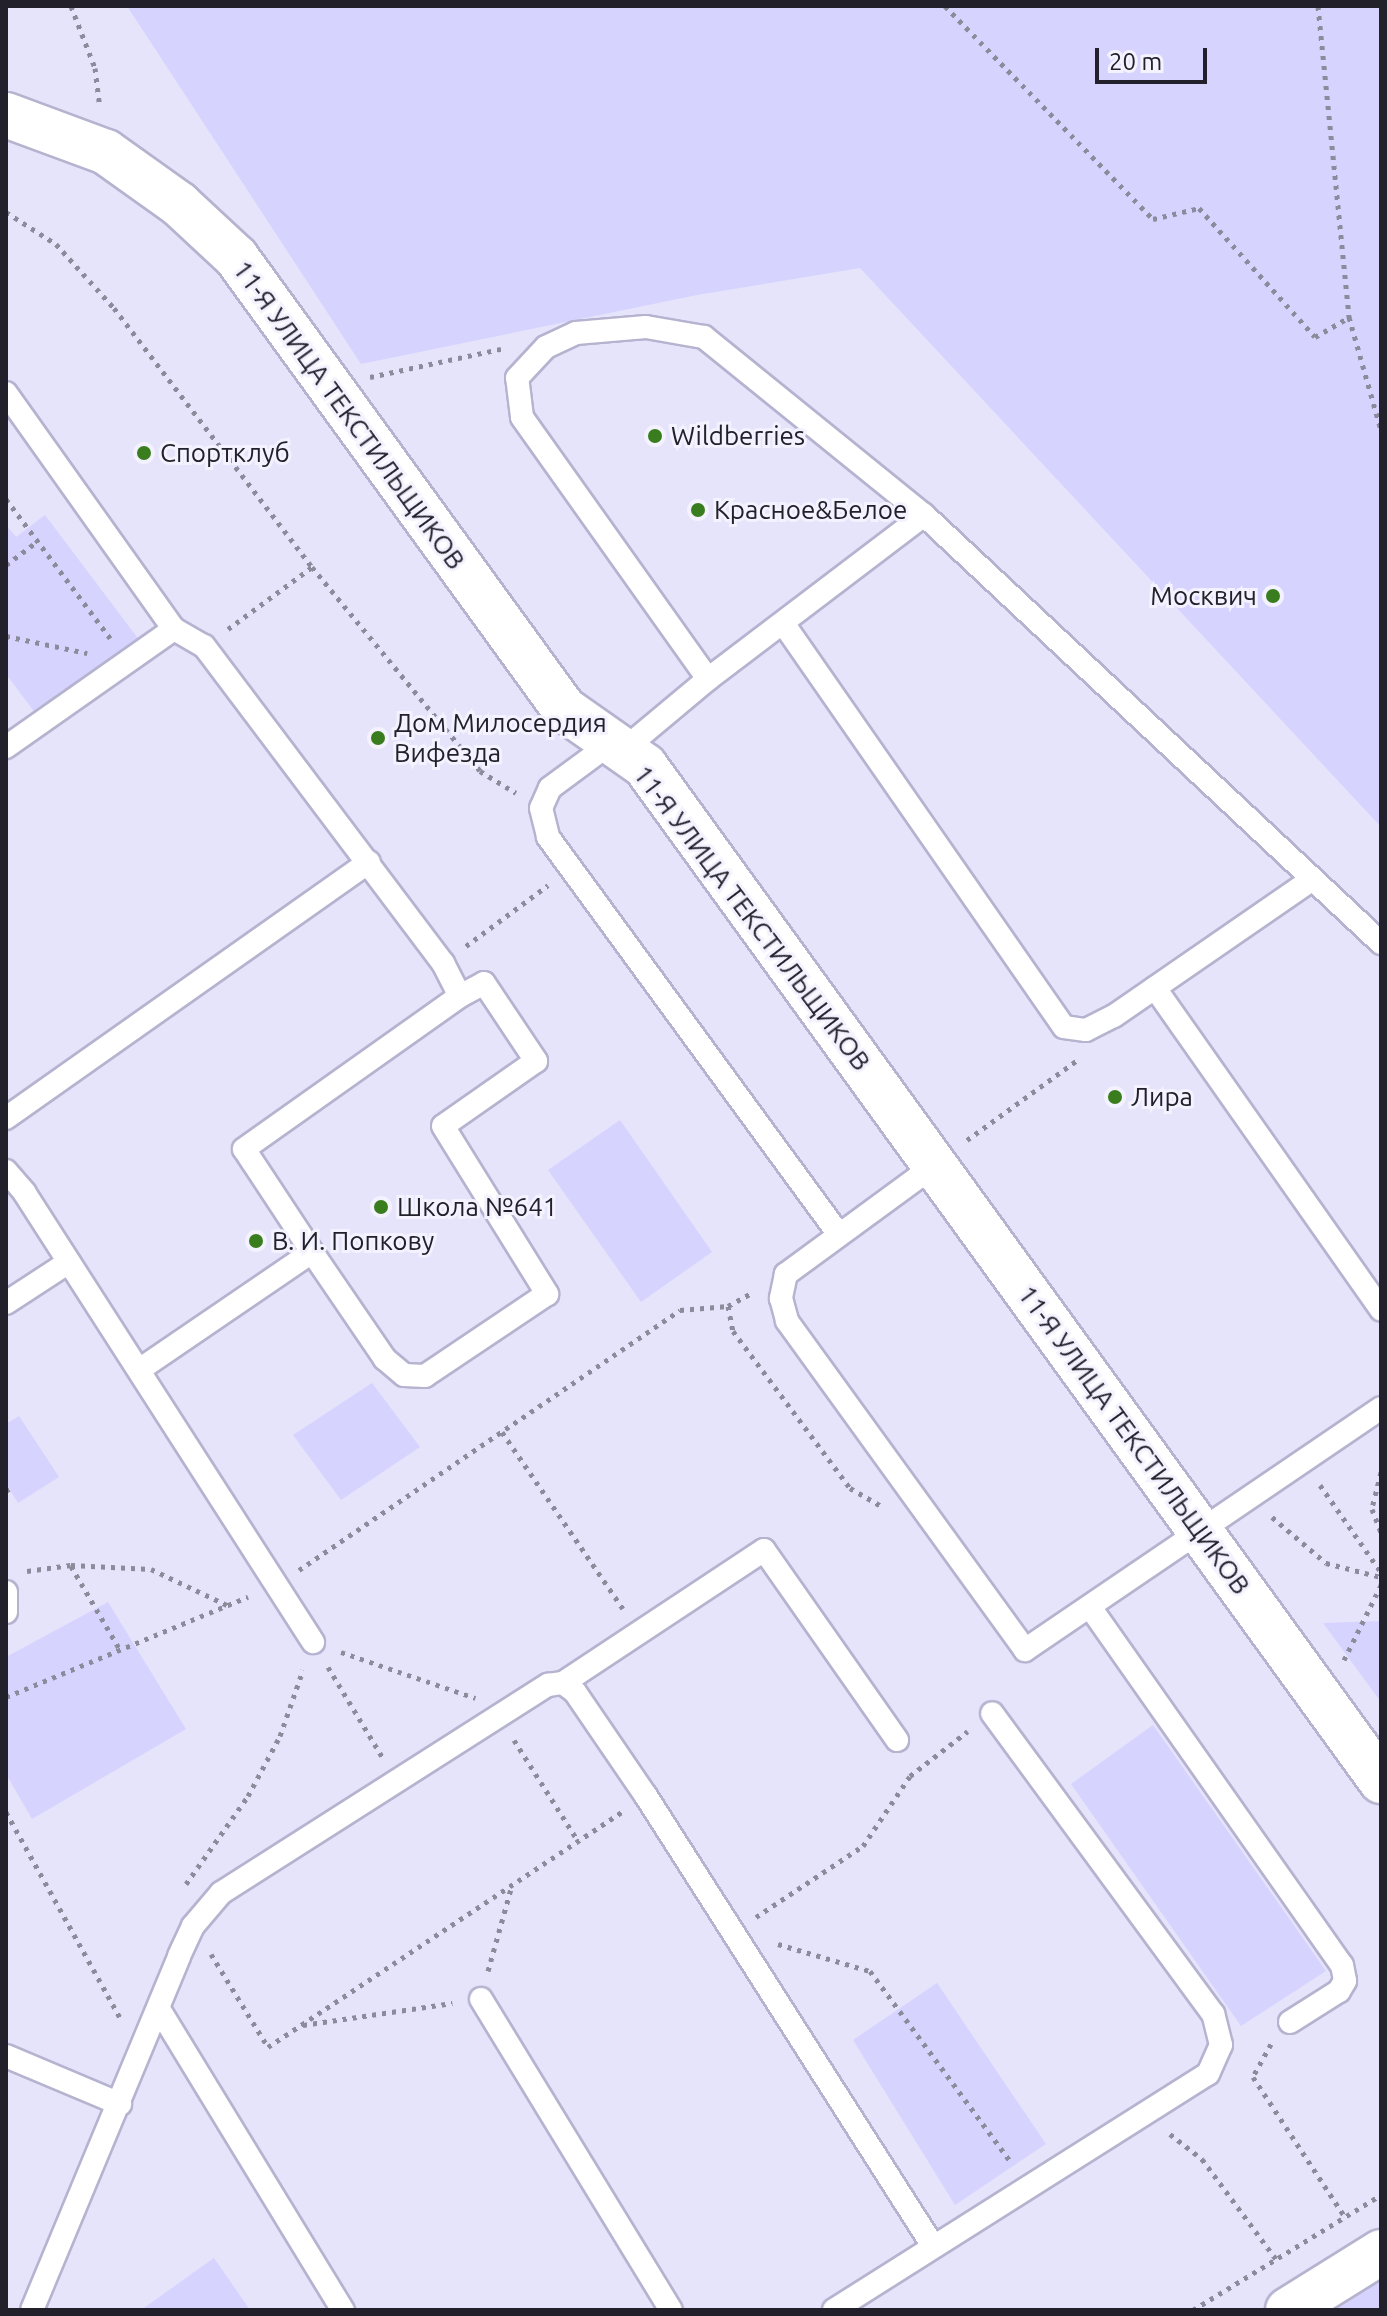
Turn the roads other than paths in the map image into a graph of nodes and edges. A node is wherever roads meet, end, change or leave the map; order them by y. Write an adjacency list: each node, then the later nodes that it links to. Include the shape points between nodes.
1 (6, 115): 8 (street, 11-Я УЛИЦА ТЕКСТИЛЬЩИКОВ, via 106,152 179,204 236,257 564,709)
2 (6, 393): 5 (lane)
3 (924, 515): 4 (lane); 6 (lane, via 704,337 646,327 576,333 546,347 517,378 522,417); 10 (lane)
4 (783, 623): 6 (lane); 12 (lane, via 1064,1027 1086,1030)
5 (174, 629): 7 (lane); 9 (lane, via 204,646)
6 (708, 679): 8 (lane)
7 (6, 747)
8 (626, 753): 15 (street, 11-Я УЛИЦА ТЕКСТИЛЬЩИКОВ); 17 (lane, via 550,788 541,808 548,837)
9 (369, 862): 13 (lane, via 443,963); 14 (lane)
10 (1310, 881): 11 (lane); 12 (lane)
11 (1381, 943)
12 (1155, 988): 21 (lane)
13 (460, 996): 18 (lane, via 244,1149); 18 (lane, via 484,983 536,1061 443,1126 547,1294 425,1376 404,1375 385,1359)
14 (6, 1118)
15 (948, 1155): 17 (lane); 24 (street, 11-Я УЛИЦА ТЕКСТИЛЬЩИКОВ)
16 (6, 1171): 19 (lane)
17 (839, 1234): 26 (lane, via 786,1274 781,1298 787,1321 1025,1650)
18 (312, 1252): 22 (lane)
19 (69, 1262): 20 (lane); 22 (lane)
20 (6, 1303)
21 (1381, 1310)
22 (139, 1370): 28 (lane)
23 (1381, 1408): 24 (lane)
24 (1201, 1533): 26 (lane); 32 (street, 11-Я УЛИЦА ТЕКСТИЛЬЩИКОВ)
25 (6, 1592): 27 (lane)
26 (1090, 1607): 35 (lane, via 1342,1965 1345,1981 1339,1991)
27 (6, 1612)
28 (313, 1642)
29 (563, 1683): 31 (lane, via 764,1550); 34 (lane, via 548,1685 221,1893 193,1926); 38 (lane, via 575,1692 735,1931)
30 (992, 1713): 38 (lane, via 1213,2014 1221,2045 1208,2074)
31 (897, 1740)
32 (1381, 1781)
33 (481, 1999): 42 (lane)
34 (159, 2009): 37 (lane); 41 (lane)
35 (1290, 2022)
36 (6, 2056): 37 (lane)
37 (120, 2104): 40 (lane)
38 (933, 2246): 43 (lane)
39 (1381, 2252): 44 (street)
40 (32, 2310)
41 (343, 2310)
42 (671, 2310)
43 (834, 2310)
44 (1288, 2310)

